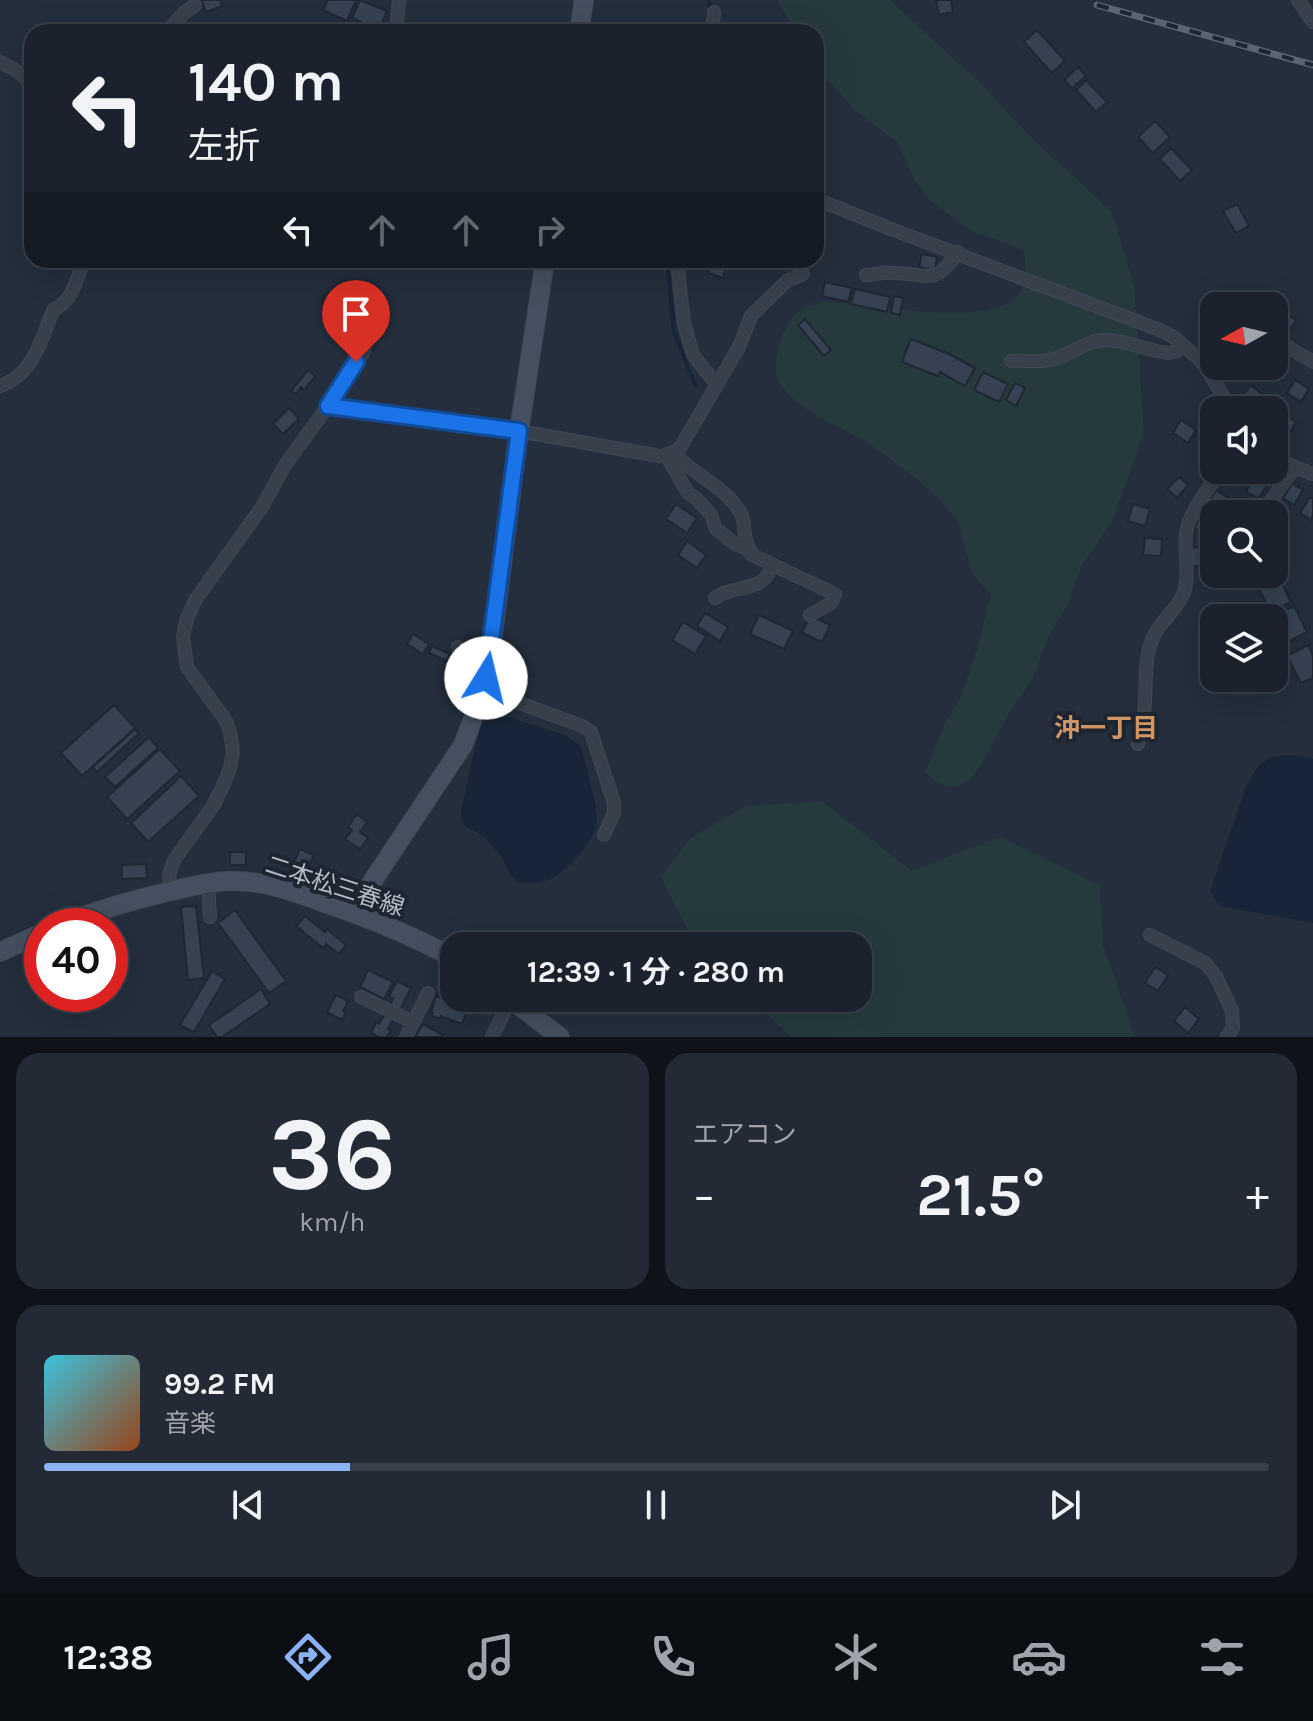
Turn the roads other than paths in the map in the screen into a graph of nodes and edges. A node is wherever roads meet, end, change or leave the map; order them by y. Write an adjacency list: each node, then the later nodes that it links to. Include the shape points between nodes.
1 (399, 0): 8 (street)
2 (584, 0): 9 (street)
3 (1298, 0): 6 (street)
4 (195, 5): 7 (street)
5 (714, 12): 10 (street)
6 (1313, 22)
7 (174, 24)
8 (397, 24)
9 (580, 24)
10 (713, 24)
11 (0, 62): 12 (street)
12 (24, 77)
13 (824, 202): 14 (street)
14 (958, 252): 19 (street, via 930,278); 20 (street, via 1160,330)
15 (81, 268): 27 (street, via 70,296 53,310 34,358)
16 (544, 268): 29 (street)
17 (678, 268): 26 (street, via 693,355)
18 (803, 274): 26 (street, via 787,281 751,316)
19 (866, 275)
20 (1184, 346): 23 (street); 24 (street, via 1168,353 1106,340 1055,359)
21 (1288, 347): 25 (street)
22 (364, 351): 28 (street)
23 (1200, 360)
24 (1011, 361)
25 (1313, 362)
26 (716, 384): 30 (street, via 680,448)
27 (0, 386)
28 (328, 406): 29 (street); 45 (street, via 191,607 184,626 187,667 226,721 233,752 213,806 174,860)
29 (519, 431): 30 (street); 41 (street)
30 (670, 454): 36 (street, via 688,493 711,515 716,529); 36 (street, via 734,503)
31 (1288, 463): 32 (street)
32 (1295, 467): 33 (street); 35 (street)
33 (1313, 474)
34 (1212, 484): 42 (street, via 1186,533 1180,603 1159,624 1147,656)
35 (1271, 500)
36 (750, 550): 37 (street)
37 (771, 564): 38 (street, via 758,583); 39 (street, via 835,594 831,603)
38 (715, 598)
39 (810, 615)
40 (458, 647): 41 (street)
41 (484, 690): 43 (street, via 591,732 614,803); 47 (street, via 463,745)
42 (1138, 744)
43 (604, 835)
44 (208, 884): 45 (street, 二本松三春線); 47 (street, 二本松三春線, via 271,885); 48 (street)
45 (171, 891): 46 (street, 二本松三春線)
46 (105, 908)
47 (352, 912): 51 (street, 二本松三春線)
48 (210, 917)
49 (1150, 935): 61 (street, via 1205,963 1216,976 1234,1022)
50 (24, 941): 52 (street)
51 (440, 951)
52 (0, 952)
53 (428, 993): 57 (street)
54 (361, 997): 57 (street)
55 (504, 1012): 59 (street)
56 (527, 1012): 60 (street)
57 (413, 1022): 58 (street)
58 (406, 1037)
59 (492, 1037)
60 (560, 1037)
61 (1227, 1037)

